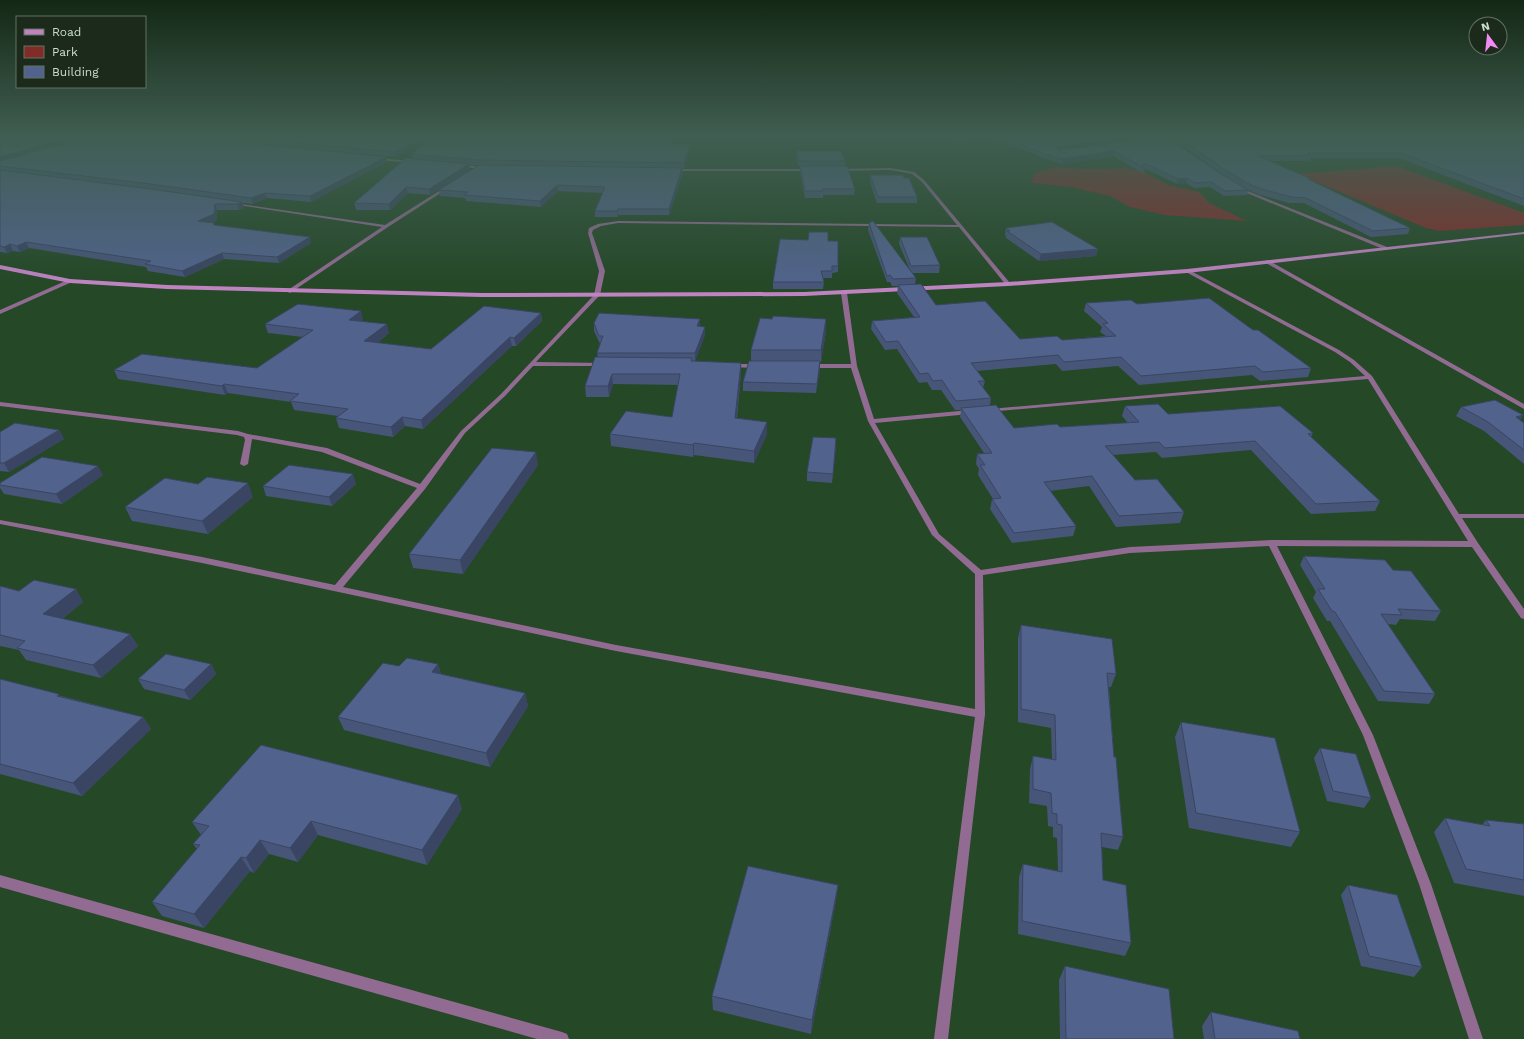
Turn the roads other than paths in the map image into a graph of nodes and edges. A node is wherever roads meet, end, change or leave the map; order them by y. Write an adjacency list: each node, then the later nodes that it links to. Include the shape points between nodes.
1 (452, 185): 5 (street)
2 (927, 185): 6 (street)
3 (1234, 185): 8 (street)
4 (231, 203): 5 (street)
5 (386, 226): 14 (street)
6 (960, 226): 13 (street); 16 (street, via 618,222 600,225 591,229 590,233 602,271)
7 (1524, 233): 8 (street)
8 (1385, 248): 9 (street)
9 (1268, 262): 11 (street); 26 (street)
10 (0, 267): 12 (street)
11 (1187, 271): 13 (street); 24 (street, via 1337,351)
12 (70, 281): 14 (street); 17 (street)
13 (1008, 284): 15 (street)
14 (290, 291): 16 (street)
15 (844, 293): 16 (street); 23 (street)
16 (597, 295): 18 (street)
17 (0, 312)
18 (531, 364): 19 (street); 32 (street, via 503,395 463,432)
19 (610, 365)
20 (720, 366): 21 (street)
21 (768, 366)
22 (799, 366): 23 (street)
23 (854, 366): 29 (street)
24 (1370, 377): 27 (street); 33 (street)
25 (0, 404): 30 (street)
26 (1524, 407)
27 (982, 411)
28 (974, 412): 29 (street)
29 (871, 421): 38 (street, via 936,535)
30 (247, 436): 31 (street, via 249,440); 32 (street, via 324,450)
31 (244, 464)
32 (422, 487): 39 (street)
33 (1457, 516): 34 (street); 37 (street)
34 (1524, 516)
35 (0, 522): 39 (street, via 202,560)
36 (1272, 543): 37 (street); 38 (street, via 1130,550); 45 (street, via 1368,735 1425,884)
37 (1474, 544): 40 (street)
38 (979, 573): 41 (street)
39 (337, 589): 41 (street, via 616,648)
40 (1524, 616)
41 (980, 714): 44 (street)
42 (0, 881): 43 (street)
43 (562, 1039)
44 (941, 1039)
45 (1476, 1039)

